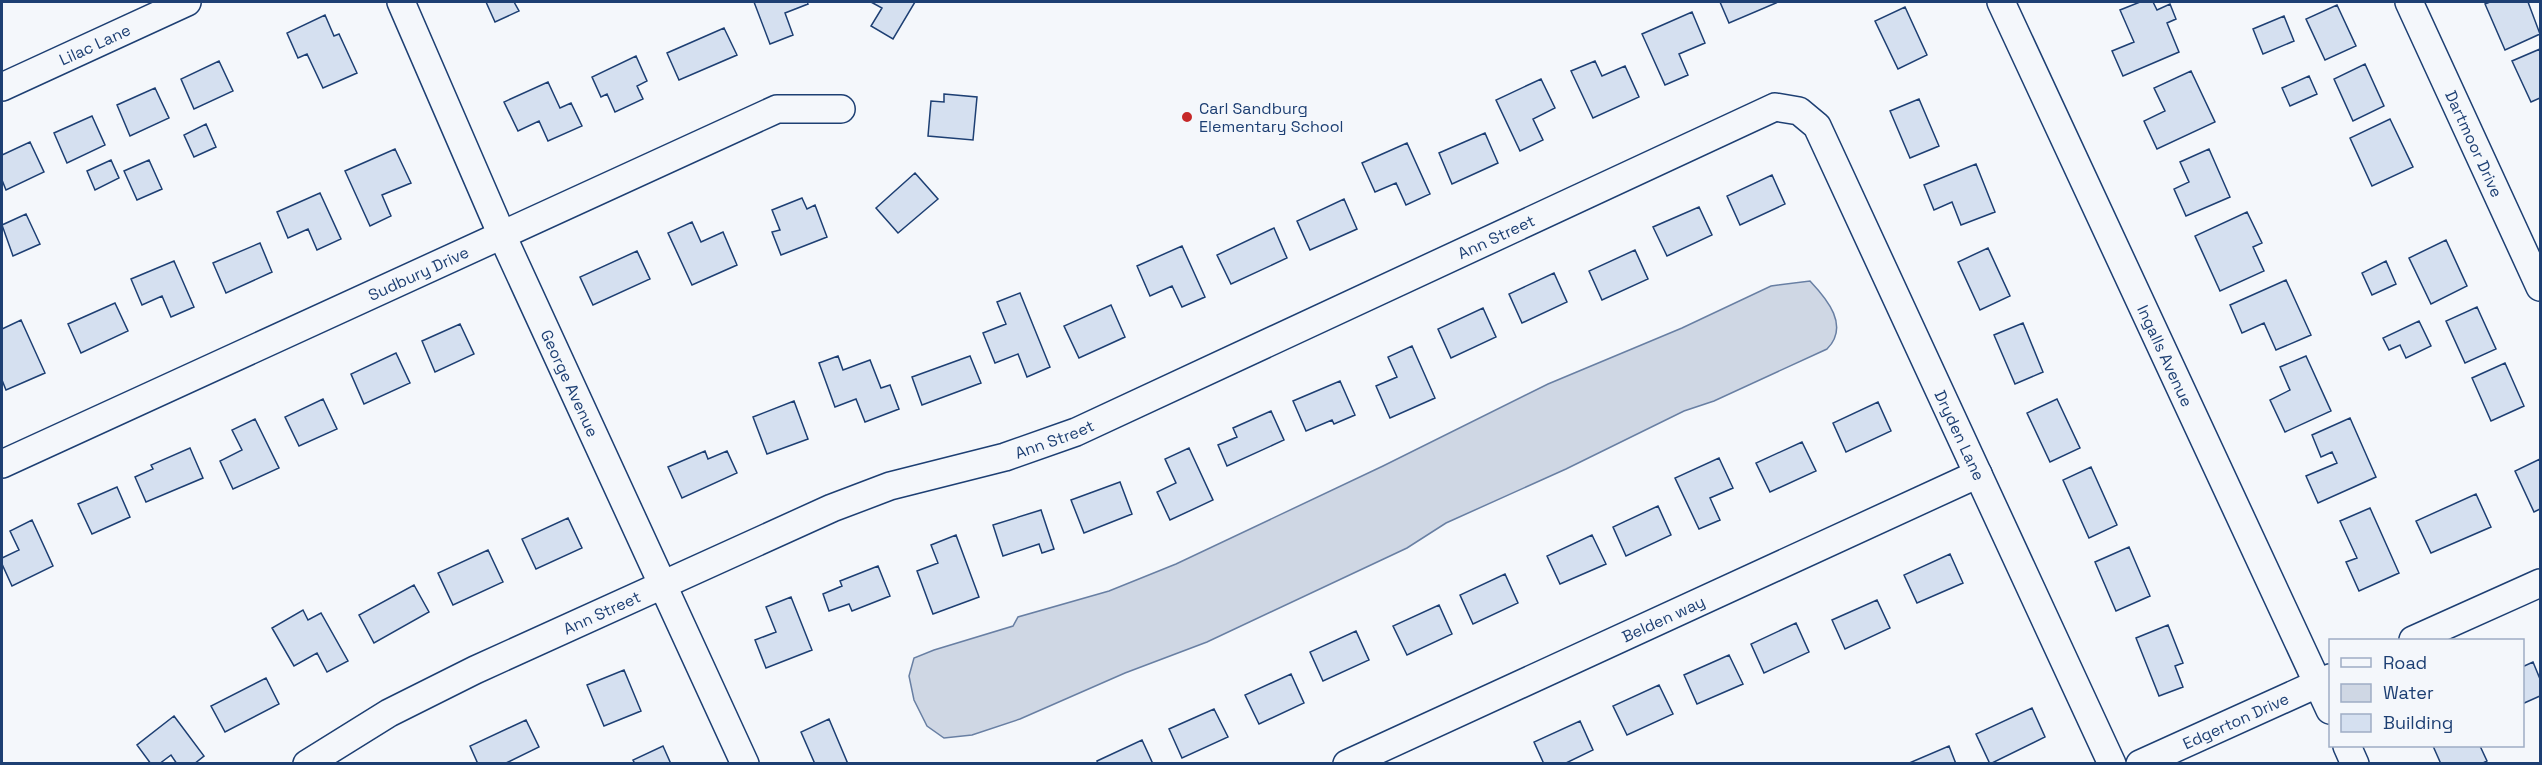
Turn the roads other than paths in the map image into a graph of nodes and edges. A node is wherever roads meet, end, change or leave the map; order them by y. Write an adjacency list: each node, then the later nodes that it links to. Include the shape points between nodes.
1 (187, 2): 5 (street, Lilac Lane)
2 (400, 2): 8 (street, George Avenue)
3 (2001, 2): 15 (street, Ingalls Avenue)
4 (2409, 2): 9 (street, Dartmoor Drive)
5 (2, 87)
6 (841, 109): 8 (street, Sudbury Drive, via 777,109)
7 (1799, 111): 11 (street, Dryden Lane, via 1817,126); 13 (street, Ann Street, via 1775,107 1076,432 1005,457 880,489)
8 (501, 233): 10 (street, Sudbury Drive); 13 (street, George Avenue)
9 (2541, 287)
10 (2, 464)
11 (1978, 474): 20 (street, Belden way); 21 (street, Dryden Lane)
12 (2541, 583): 14 (street)
13 (662, 585): 18 (street, Ann Street, via 389,713); 19 (street, George Avenue)
14 (2415, 639)
15 (2324, 681): 16 (street, Ingalls Avenue); 22 (street, Edgerton Drive)
16 (2329, 702)
17 (2347, 747): 23 (street)
18 (307, 764)
19 (745, 764)
20 (1347, 764)
21 (2112, 764)
22 (2140, 764)
23 (2355, 764)

